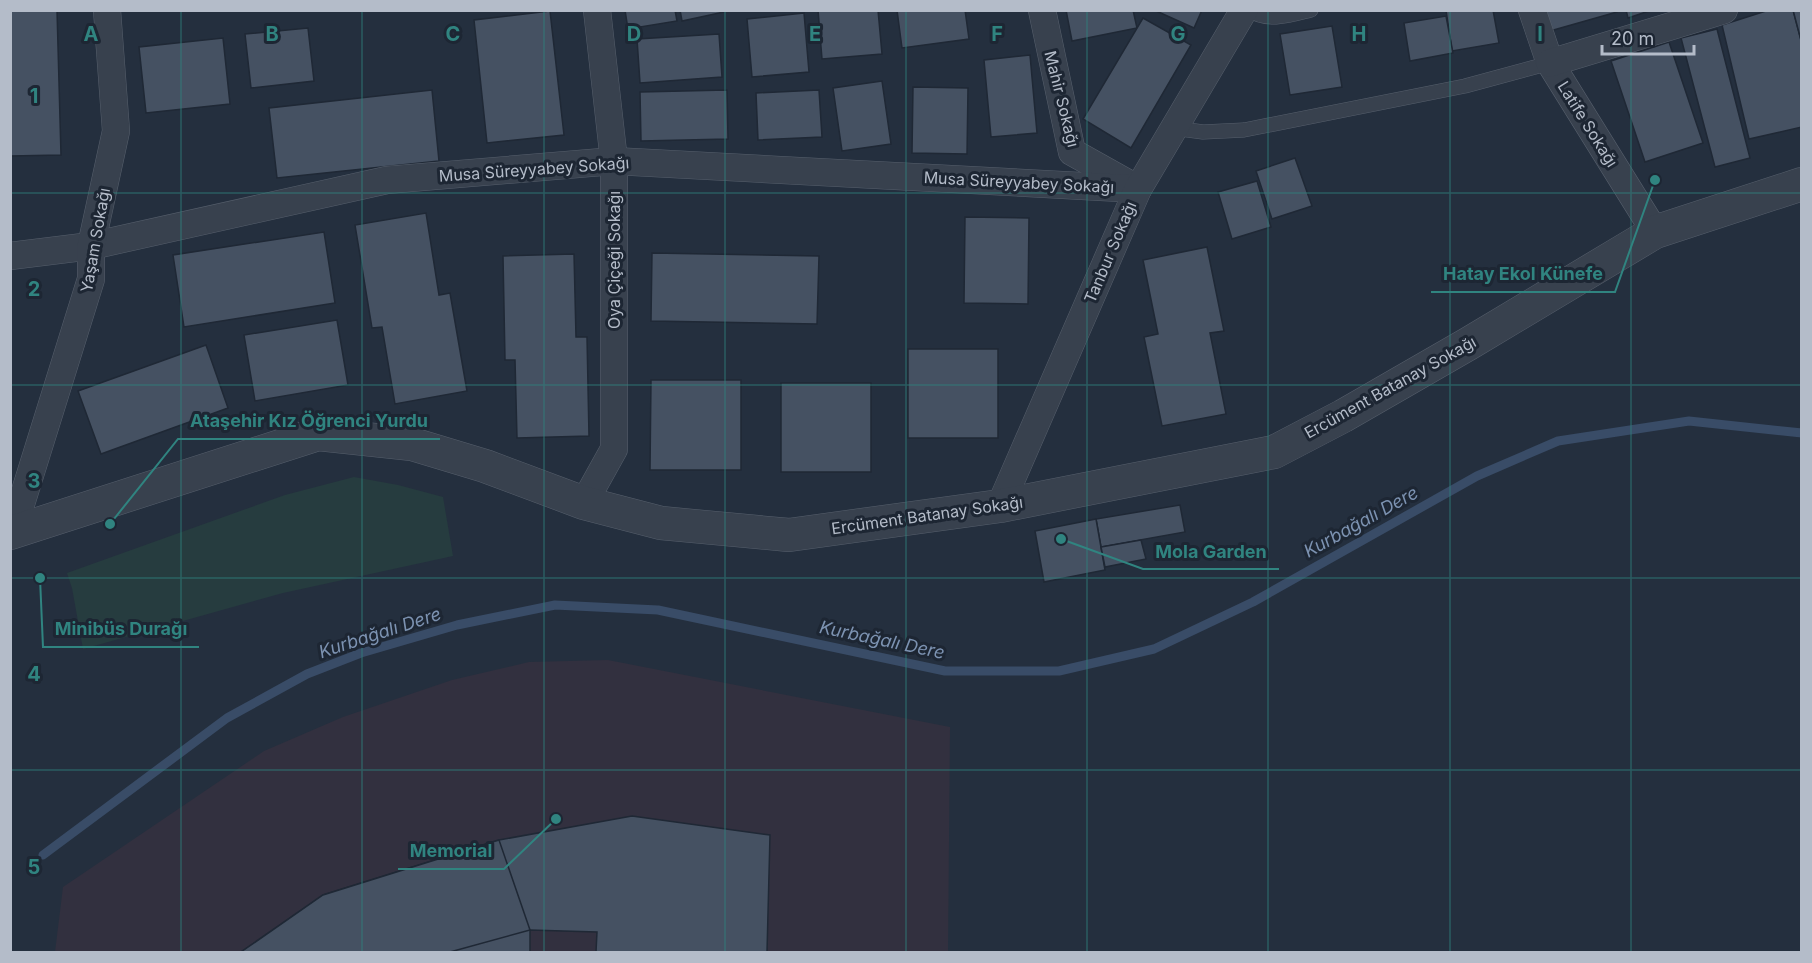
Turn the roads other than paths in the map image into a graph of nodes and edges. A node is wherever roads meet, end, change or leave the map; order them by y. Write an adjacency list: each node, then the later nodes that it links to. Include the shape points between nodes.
1 (107, 10): 15 (street, Yaşam Sokağı, via 116,131)
2 (597, 10): 11 (street, Oya Çiçeği Sokağı)
3 (1042, 10): 13 (street, Mahir Sokağı, via 1072,152)
4 (1244, 10): 10 (street, Tanbur Sokağı)
5 (1249, 10): 6 (lane, via 1257,16 1278,18)
6 (1311, 10)
7 (1532, 10): 9 (street, Latife Sokağı)
8 (1724, 10): 9 (street)
9 (1550, 63): 10 (lane, via 1465,86 1244,130 1203,132); 14 (street, Latife Sokağı)
10 (1173, 128): 13 (street, Tanbur Sokağı)
11 (614, 161): 13 (street, Musa Süreyyabey Sokağı); 15 (street, Musa Süreyyabey Sokağı, via 387,180); 17 (street, Oya Çiçeği Sokağı, via 614,449)
12 (1802, 184): 14 (street, Ercüment Batanay Sokağı)
13 (1137, 189): 18 (street, Tanbur Sokağı)
14 (1655, 231): 18 (street, Ercüment Batanay Sokağı, via 1430,366 1274,452)
15 (91, 246): 16 (street, Musa Süreyyabey Sokağı); 19 (street, Yaşam Sokağı, via 91,279)
16 (10, 256)
17 (584, 503): 18 (street, Ercüment Batanay Sokağı, via 662,523 789,535); 19 (street, Ercüment Batanay Sokağı, via 485,466 411,444 318,434)
18 (1000, 506)
19 (11, 533)

